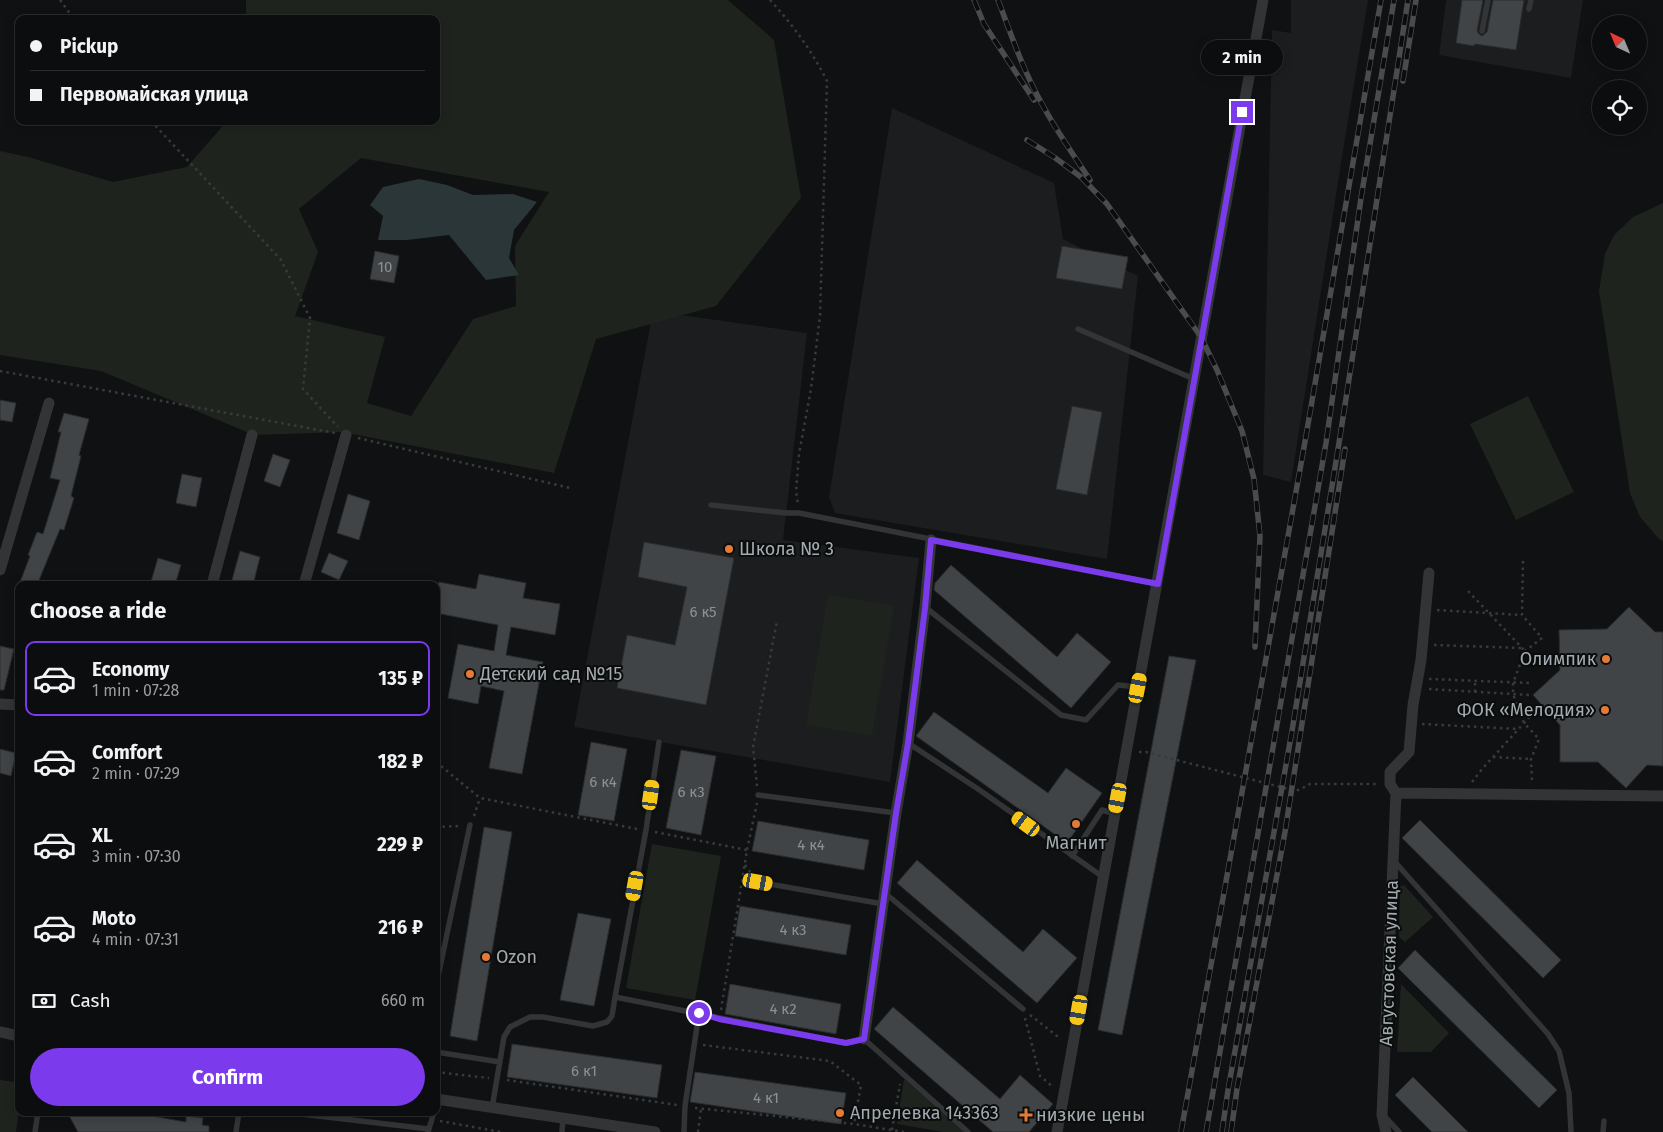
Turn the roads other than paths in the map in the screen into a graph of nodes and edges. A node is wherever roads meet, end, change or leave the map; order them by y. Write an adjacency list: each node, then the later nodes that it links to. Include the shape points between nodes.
1 (1263, 0): 7 (street)
2 (1488, 0): 5 (lane)
3 (1531, 0): 4 (lane)
4 (1529, 9)
5 (1482, 31)
6 (1078, 329): 7 (lane)
7 (1194, 379): 17 (street)
8 (49, 403): 13 (street)
9 (252, 434): 15 (street)
10 (346, 435): 16 (street)
11 (711, 505): 12 (lane, via 799,513)
12 (931, 540): 17 (lane); 18 (street)
13 (0, 570)
14 (1428, 573): 24 (street, via 1423,645 1409,752 1390,772)
15 (213, 581)
16 (305, 581)
17 (1158, 584): 19 (street)
18 (925, 608): 19 (lane, via 1061,715 1086,720 1118,685); 23 (street)
19 (1138, 688): 28 (street)
20 (0, 704): 21 (street)
21 (15, 705)
22 (659, 742): 36 (lane)
23 (908, 743): 27 (street); 30 (lane)
24 (1393, 788): 26 (street); 31 (street, Августовская улица)
25 (758, 795): 27 (lane)
26 (1663, 796)
27 (896, 813): 34 (street)
28 (1115, 814): 30 (lane, via 1102,810); 32 (street)
29 (470, 825): 35 (lane)
30 (1072, 856): 32 (lane)
31 (1393, 860): 46 (street, Августовская улица); 63 (lane, via 1556,1046 1569,1093)
32 (1103, 877): 60 (street)
33 (758, 882): 34 (lane)
34 (884, 898): 37 (lane); 41 (street)
35 (440, 967)
36 (615, 997): 38 (lane); 43 (lane, via 612,1016 601,1025 542,1017 517,1022 504,1037)
37 (1023, 1009)
38 (699, 1013): 41 (lane, via 846,1043); 58 (lane)
39 (0, 1032): 40 (street)
40 (15, 1035)
41 (864, 1039): 59 (lane)
42 (440, 1053): 43 (lane)
43 (500, 1062): 45 (lane)
44 (440, 1101): 45 (street)
45 (492, 1108): 51 (street)
46 (1382, 1115): 61 (street, Августовская улица); 62 (lane)
47 (37, 1116): 54 (lane)
48 (238, 1116): 55 (lane)
49 (316, 1116): 53 (lane)
50 (433, 1116): 53 (lane)
51 (563, 1118): 56 (lane); 57 (street)
52 (1604, 1121): 64 (lane)
53 (429, 1130)
54 (35, 1132)
55 (236, 1132)
56 (562, 1132)
57 (655, 1132)
58 (684, 1132)
59 (968, 1132)
60 (1058, 1132)
61 (1386, 1132)
62 (1399, 1132)
63 (1570, 1132)
64 (1603, 1132)

